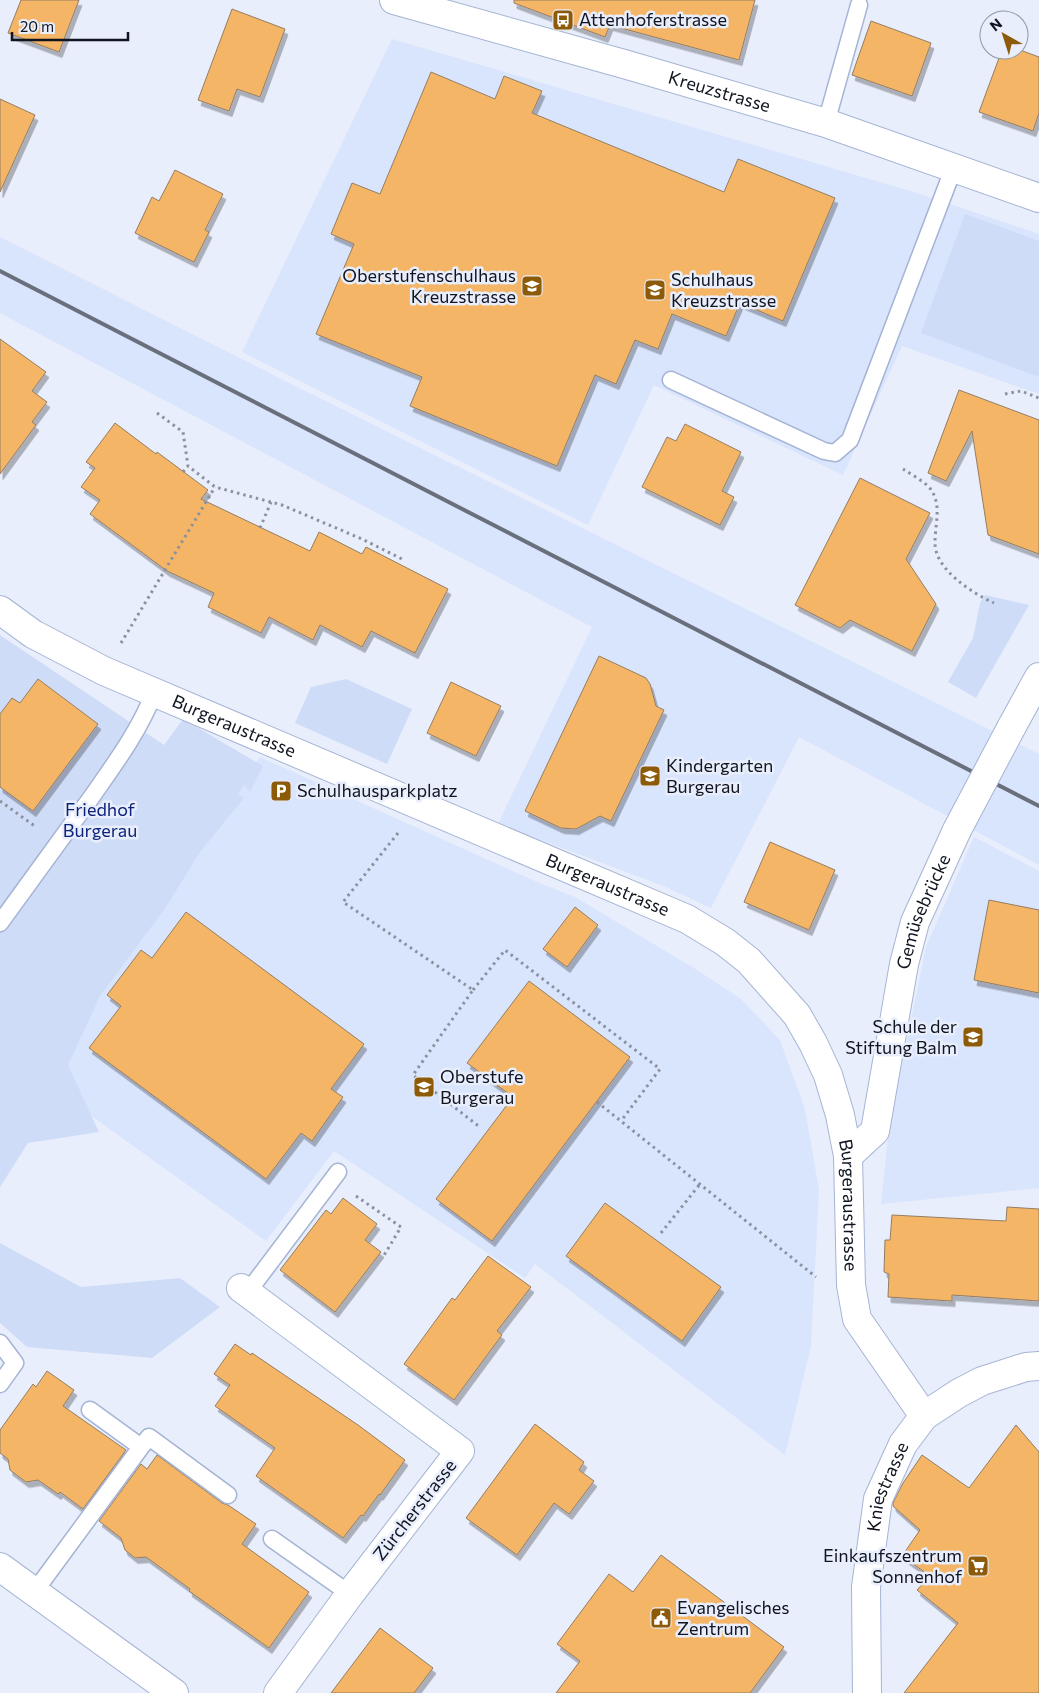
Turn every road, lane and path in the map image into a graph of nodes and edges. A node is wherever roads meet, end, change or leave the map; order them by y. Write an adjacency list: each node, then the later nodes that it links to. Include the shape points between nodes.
1 (394, 0): 3 (street, Kreuzstrasse)
2 (859, 5): 3 (lane)
3 (826, 123): 4 (street, Kreuzstrasse)
4 (954, 168): 5 (street, Kreuzstrasse); 6 (lane, via 850,440 835,453 824,451)
5 (1039, 198)
6 (672, 380)
7 (1006, 394): 8 (path, via 1021,391)
8 (1039, 398)
9 (157, 413): 10 (path, via 183,432)
10 (188, 466): 12 (path); 13 (path)
11 (903, 469): 17 (path, via 929,487 936,501 937,556 959,582)
12 (183, 472)
13 (215, 487): 14 (path); 19 (path)
14 (271, 502): 15 (path); 16 (path)
15 (260, 528)
16 (404, 560)
17 (994, 603)
18 (0, 610): 19 (street, Burgeraustrasse, via 33,634)
19 (104, 671): 21 (street, Burgeraustrasse)
20 (1039, 677): 30 (street, Gemüsebrücke, bridge, via 957,830 916,922 904,964 875,1131)
21 (154, 693): 24 (lane, via 133,738); 30 (street, Burgeraustrasse, via 687,919 725,942 749,961 797,1015 828,1075)
22 (0, 801): 24 (path)
23 (400, 830): 26 (path, via 343,902)
24 (59, 843): 25 (lane)
25 (0, 923)
26 (474, 990): 28 (path, via 505,950 660,1068); 29 (path, via 413,1075)
27 (597, 1102): 28 (path)
28 (621, 1121): 32 (path)
29 (481, 1128)
30 (848, 1156): 41 (street, Burgeraustrasse, via 851,1285 857,1318)
31 (335, 1176): 34 (path, via 401,1228); 36 (lane)
32 (700, 1184): 33 (path); 35 (path)
33 (661, 1233)
34 (383, 1257)
35 (818, 1279)
36 (244, 1291): 47 (street, Zürcherstrasse, via 460,1451)
37 (0, 1343): 39 (lane, via 15,1363)
38 (1039, 1366): 41 (street, Kniestrasse, via 982,1381)
39 (0, 1384)
40 (90, 1410): 42 (lane)
41 (924, 1416): 50 (street, Kniestrasse, via 903,1444 878,1499 866,1587)
42 (141, 1446): 43 (lane, via 149,1437); 46 (lane)
43 (228, 1494)
44 (272, 1539): 47 (lane)
45 (0, 1567): 46 (street)
46 (35, 1591): 48 (street)
47 (350, 1594): 49 (street, Zürcherstrasse)
48 (174, 1693)
49 (278, 1693)
50 (867, 1693)

